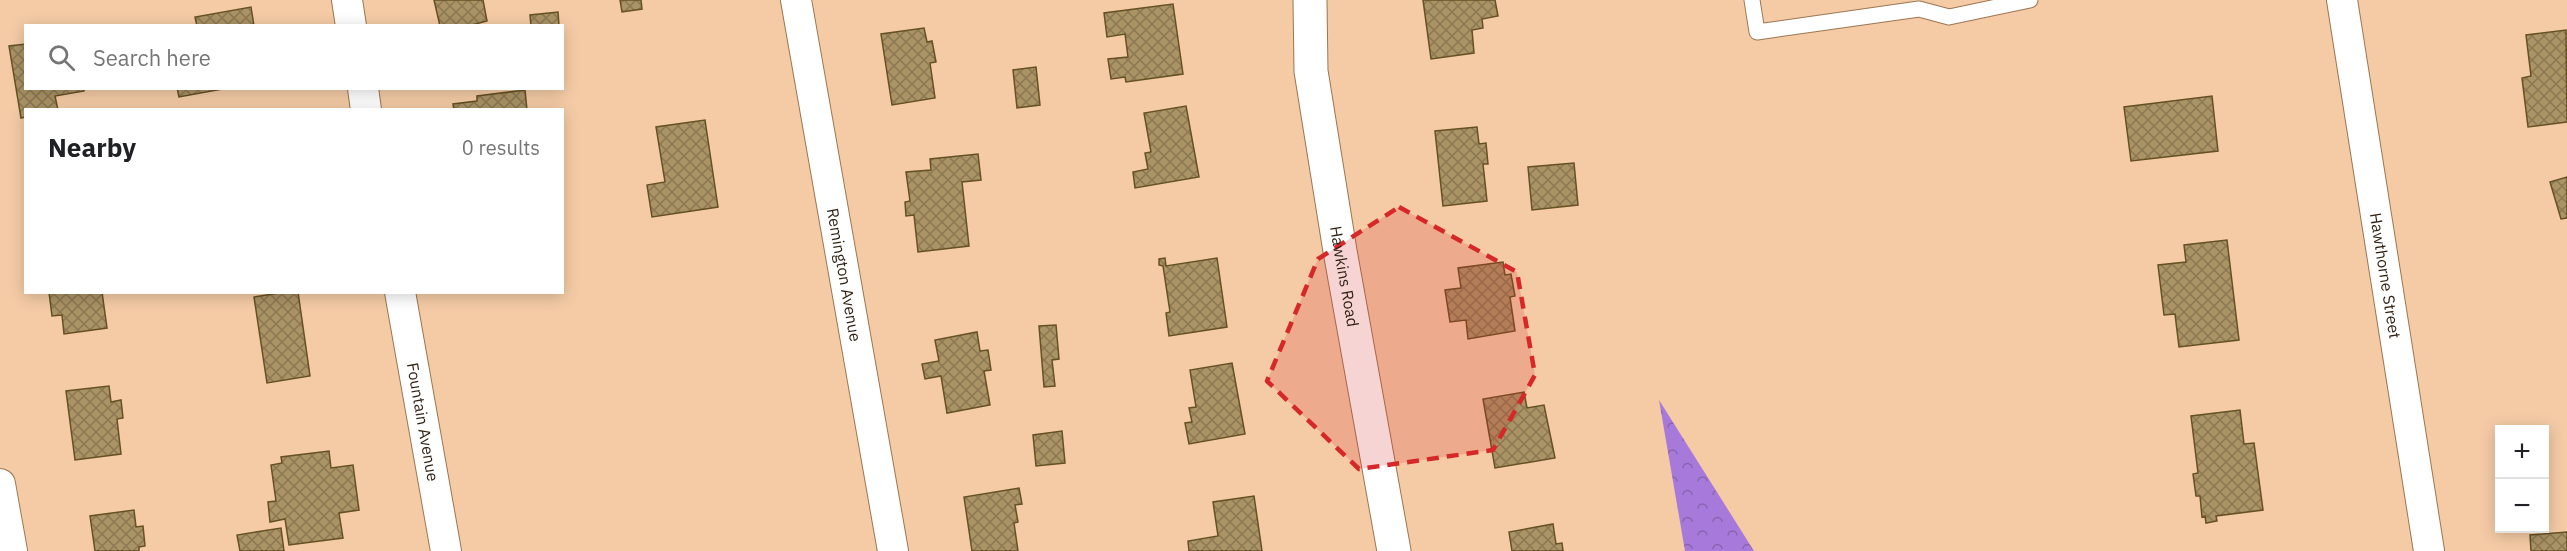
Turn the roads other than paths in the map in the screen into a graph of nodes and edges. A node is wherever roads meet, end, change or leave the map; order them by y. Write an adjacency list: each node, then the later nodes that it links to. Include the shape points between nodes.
1 (347, 0): 7 (street)
2 (796, 0): 14 (street, Remington Avenue)
3 (1310, 0): 15 (street, Hawkins Road, via 1311,71)
4 (1752, 0): 6 (lane, via 1757,32 1919,9 1949,17)
5 (2342, 0): 16 (street, Hawthorne Street)
6 (2022, 1)
7 (351, 24)
8 (363, 90): 9 (street)
9 (366, 108)
10 (400, 294): 13 (street, Fountain Avenue)
11 (0, 484): 12 (street)
12 (12, 551)
13 (446, 551)
14 (893, 551)
15 (1394, 551)
16 (2429, 551)

